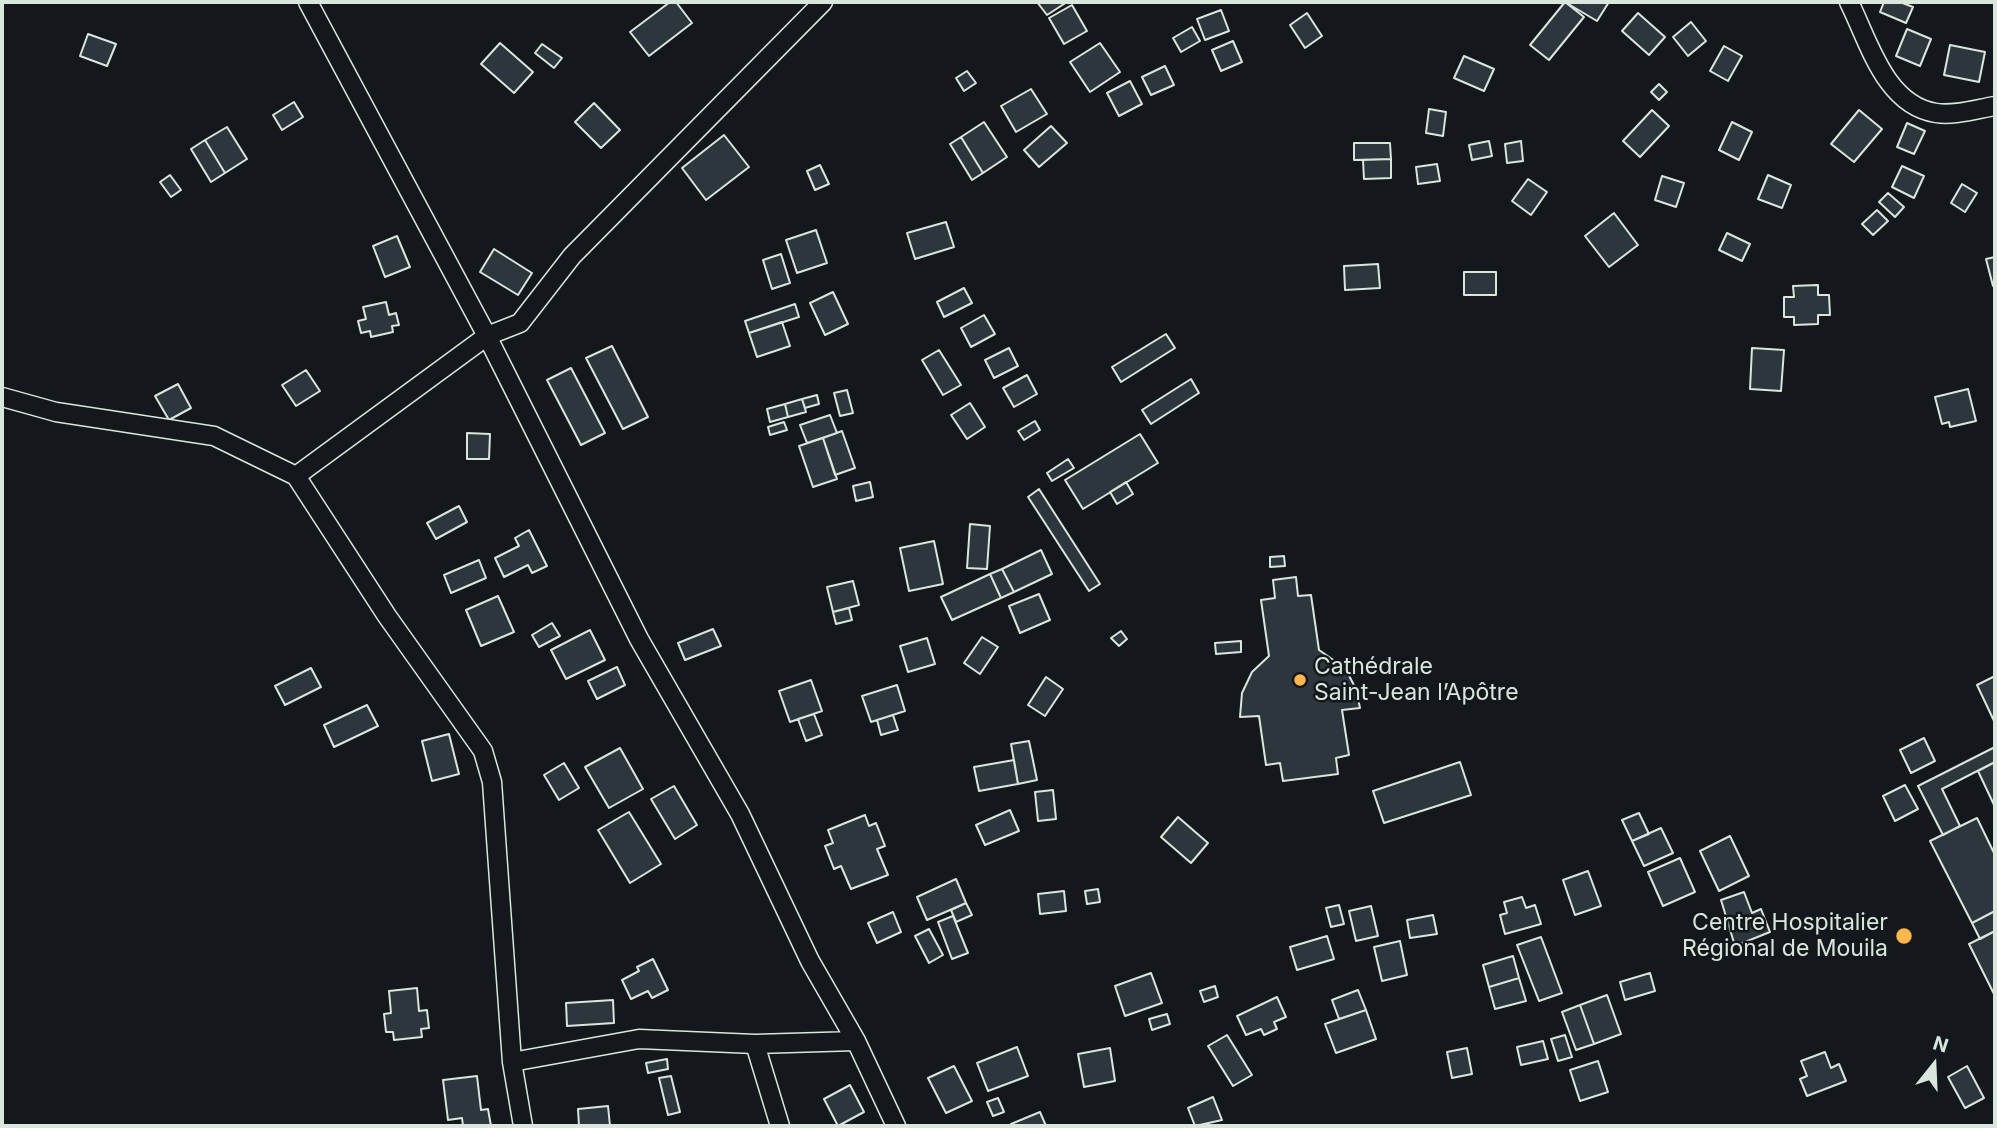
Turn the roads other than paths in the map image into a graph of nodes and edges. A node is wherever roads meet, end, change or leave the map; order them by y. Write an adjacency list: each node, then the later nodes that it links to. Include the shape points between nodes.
1 (308, 2): 5 (street)
2 (824, 2): 5 (street, via 572,256 520,323)
3 (1849, 2): 4 (street, via 1890,86 1917,108 1938,113)
4 (1995, 106)
5 (486, 336): 7 (street); 8 (street, via 639,639 740,814 810,961)
6 (2, 397): 7 (street, via 56,412 214,436)
7 (296, 476): 10 (street, via 483,751 492,782)
8 (856, 1041): 9 (street); 13 (street)
9 (755, 1044): 10 (street, via 639,1039); 12 (street)
10 (512, 1062): 11 (street)
11 (523, 1126)
12 (780, 1126)
13 (896, 1126)

